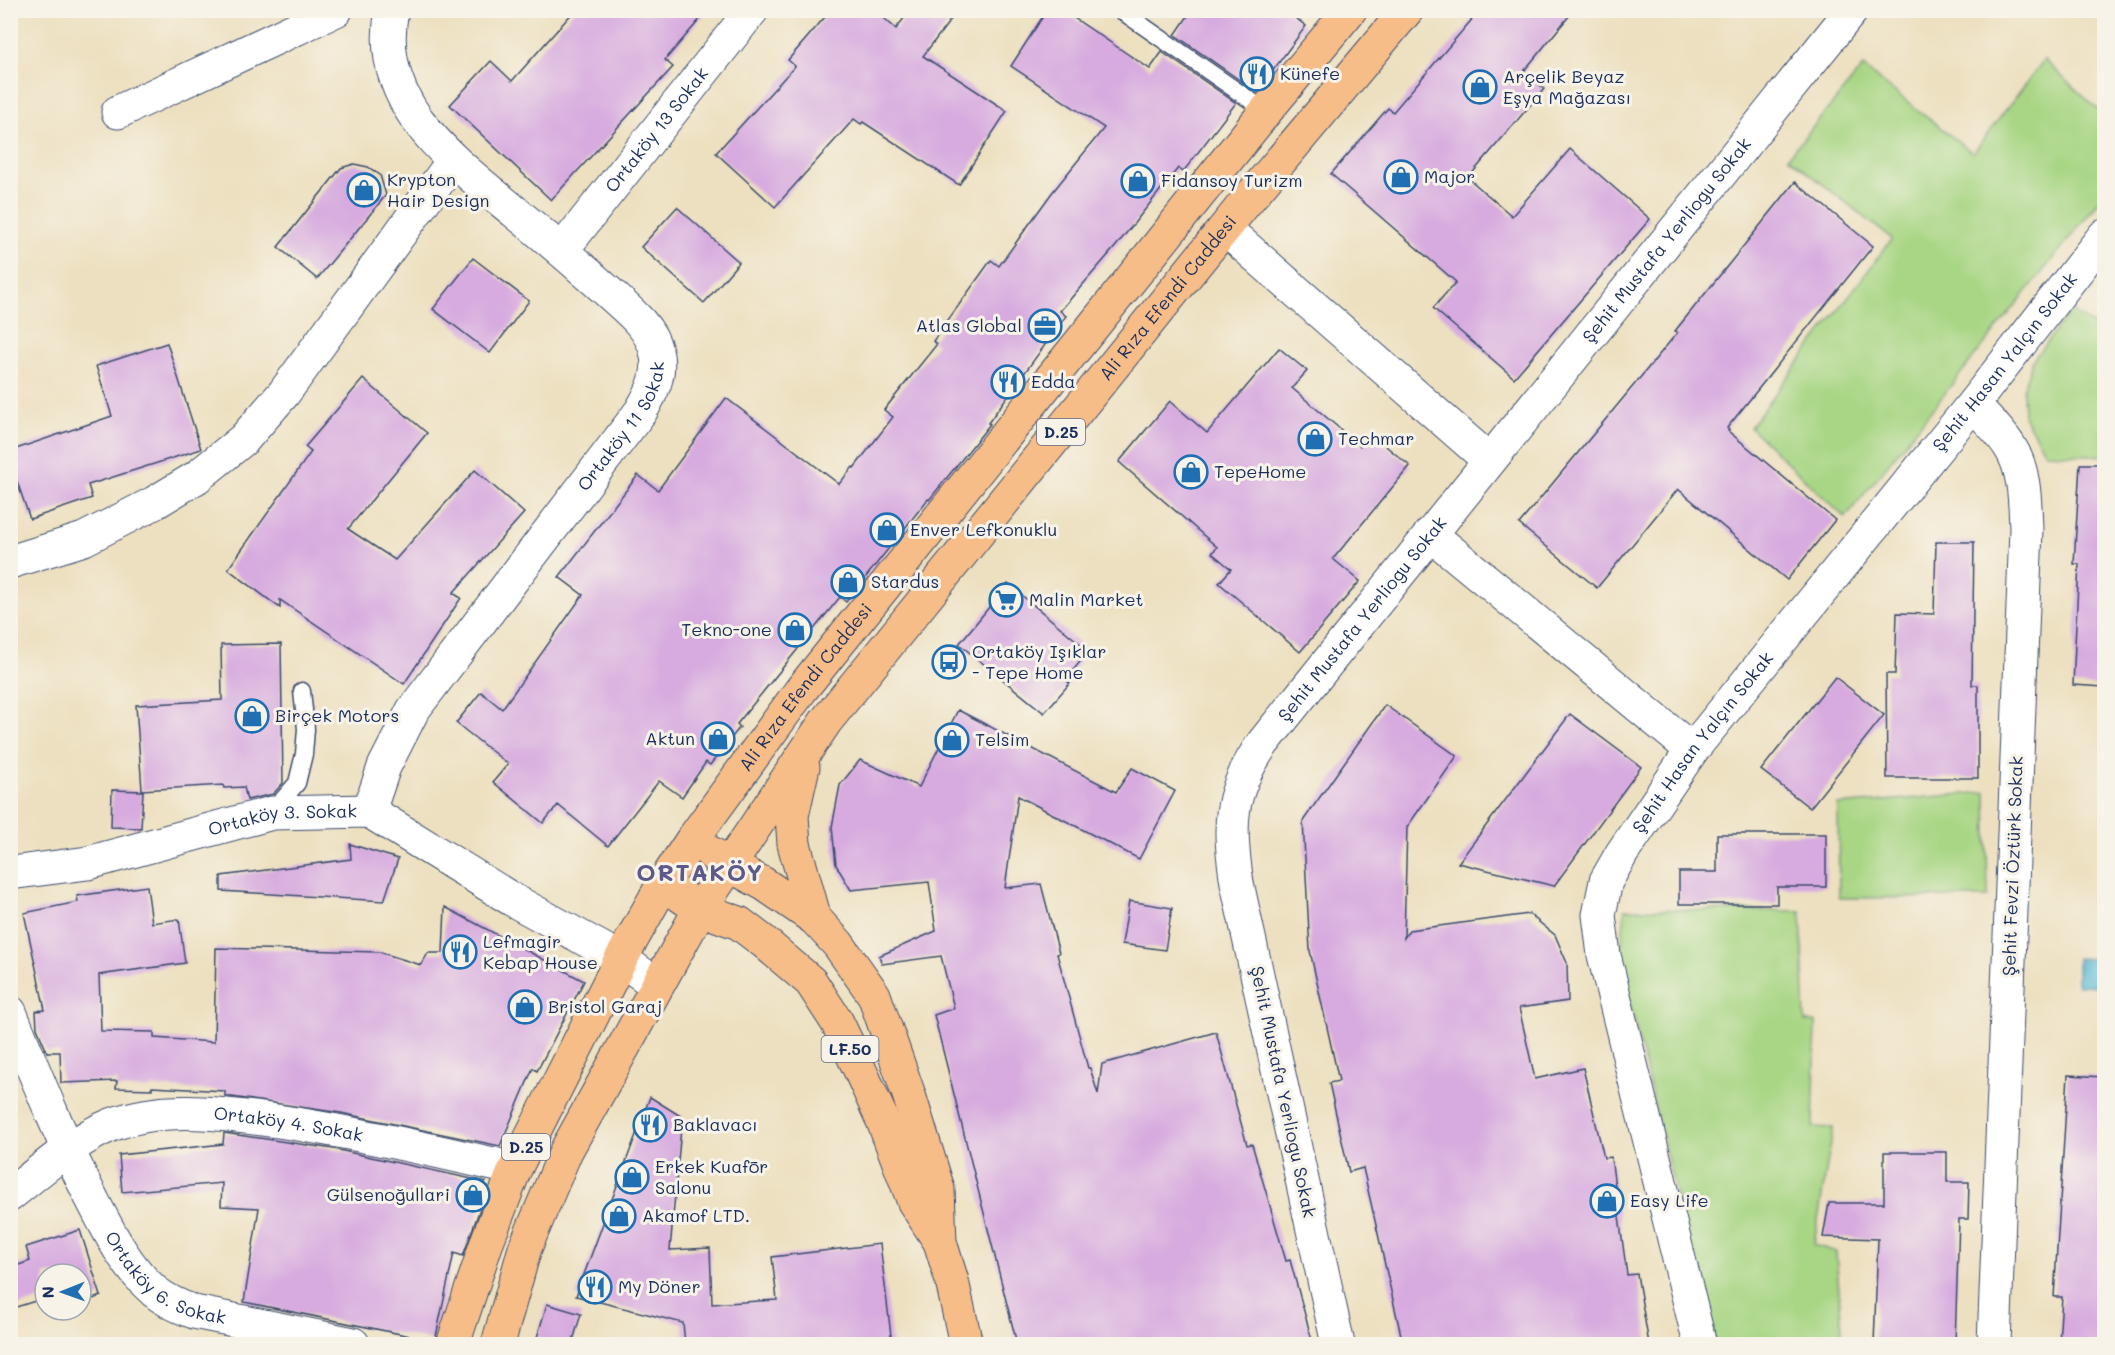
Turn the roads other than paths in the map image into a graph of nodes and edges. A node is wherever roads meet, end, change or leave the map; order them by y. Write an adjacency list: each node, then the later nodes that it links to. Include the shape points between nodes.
1 (336, 10): 9 (street)
2 (392, 10): 10 (street, Ortaköy 11 Sokak, via 390,44 398,84 421,125)
3 (752, 10): 13 (street, Ortaköy 13 Sokak)
4 (1120, 10): 8 (lane)
5 (1350, 10): 8 (main road, Ali Rıza Efendi Caddesi / D.25)
6 (1407, 10): 11 (main road, Ali Rıza Efendi Caddesi / D.25)
7 (1852, 10): 15 (street, Şehit Mustafa Yerliogu Sokak)
8 (1266, 111): 23 (main road, Ali Rıza Efendi Caddesi / D.25, via 801,690)
9 (118, 112)
10 (453, 161): 13 (street, Ortaköy 11 Sokak); 17 (street, via 284,393 244,439 197,477 154,503 84,539)
11 (1225, 229): 15 (street); 19 (main road, Ali Rıza Efendi Caddesi / D.25)
12 (2104, 236): 14 (street, Şehit Hasan Yalçın Sokak)
13 (562, 250): 21 (street, Ortaköy 11 Sokak, via 648,333 656,351 657,378 641,411 413,710 384,767)
14 (1973, 404): 20 (street, Şehit Hasan Yalçın Sokak); 43 (street, Şehit Fevzi Öztürk Sokak, via 2012,449 2023,486 2026,529)
15 (1489, 460): 16 (street, Şehit Mustafa Yerliogu Sokak)
16 (1430, 534): 20 (street); 41 (street, Şehit Mustafa Yerliogu Sokak, via 1252,758 1234,800 1231,820 1237,883)
17 (10, 562)
18 (302, 691): 22 (lane, via 306,729 297,783)
19 (808, 748): 24 (main road, Ali Rıza Efendi Caddesi / D.25); 28 (main road, via 792,816 794,844)
20 (1692, 750): 42 (street, Şehit Hasan Yalçın Sokak, via 1612,869 1599,915 1604,955)
21 (369, 811): 22 (street, Ortaköy 3. Sokak); 29 (street, Ortaköy 3. Sokak, via 513,900)
22 (272, 813): 25 (street, Ortaköy 3. Sokak, via 88,863)
23 (692, 840): 24 (main road, LF.50); 26 (main road, Ali Rıza Efendi Caddesi / D.25)
24 (729, 865): 27 (main road, Ali Rıza Efendi Caddesi / D.25); 28 (main road, LF.50)
25 (10, 873)
26 (663, 884): 27 (main road, LF.50); 29 (main road, Ali Rıza Efendi Caddesi / D.25)
27 (700, 909): 30 (main road, D.25); 35 (main road, LF.50, via 739,923 811,982 837,1022 915,1202)
28 (815, 920): 35 (main road, LF.50, via 838,944 874,995 938,1189)
29 (621, 959): 30 (street, Ortaköy 3. Sokak); 33 (main road, D.25)
30 (657, 985): 39 (main road, D.25, via 566,1151 525,1248)
31 (10, 1012): 32 (street, Ortaköy 6. Sokak)
32 (67, 1150): 33 (street, Ortaköy 4. Sokak, via 111,1125 160,1113 222,1114 344,1131); 34 (street, Ortaköy 4. Sokak); 36 (street, Ortaköy 6. Sokak, via 116,1245 140,1278 172,1304)
33 (515, 1169): 38 (main road, D.25)
34 (10, 1195)
35 (940, 1242): 40 (main road, LF.50)
36 (254, 1334): 37 (street, Ortaköy 6. Sokak)
37 (353, 1344)
38 (453, 1344)
39 (498, 1344)
40 (966, 1344)
41 (1338, 1344)
42 (1700, 1344)
43 (1994, 1344)

